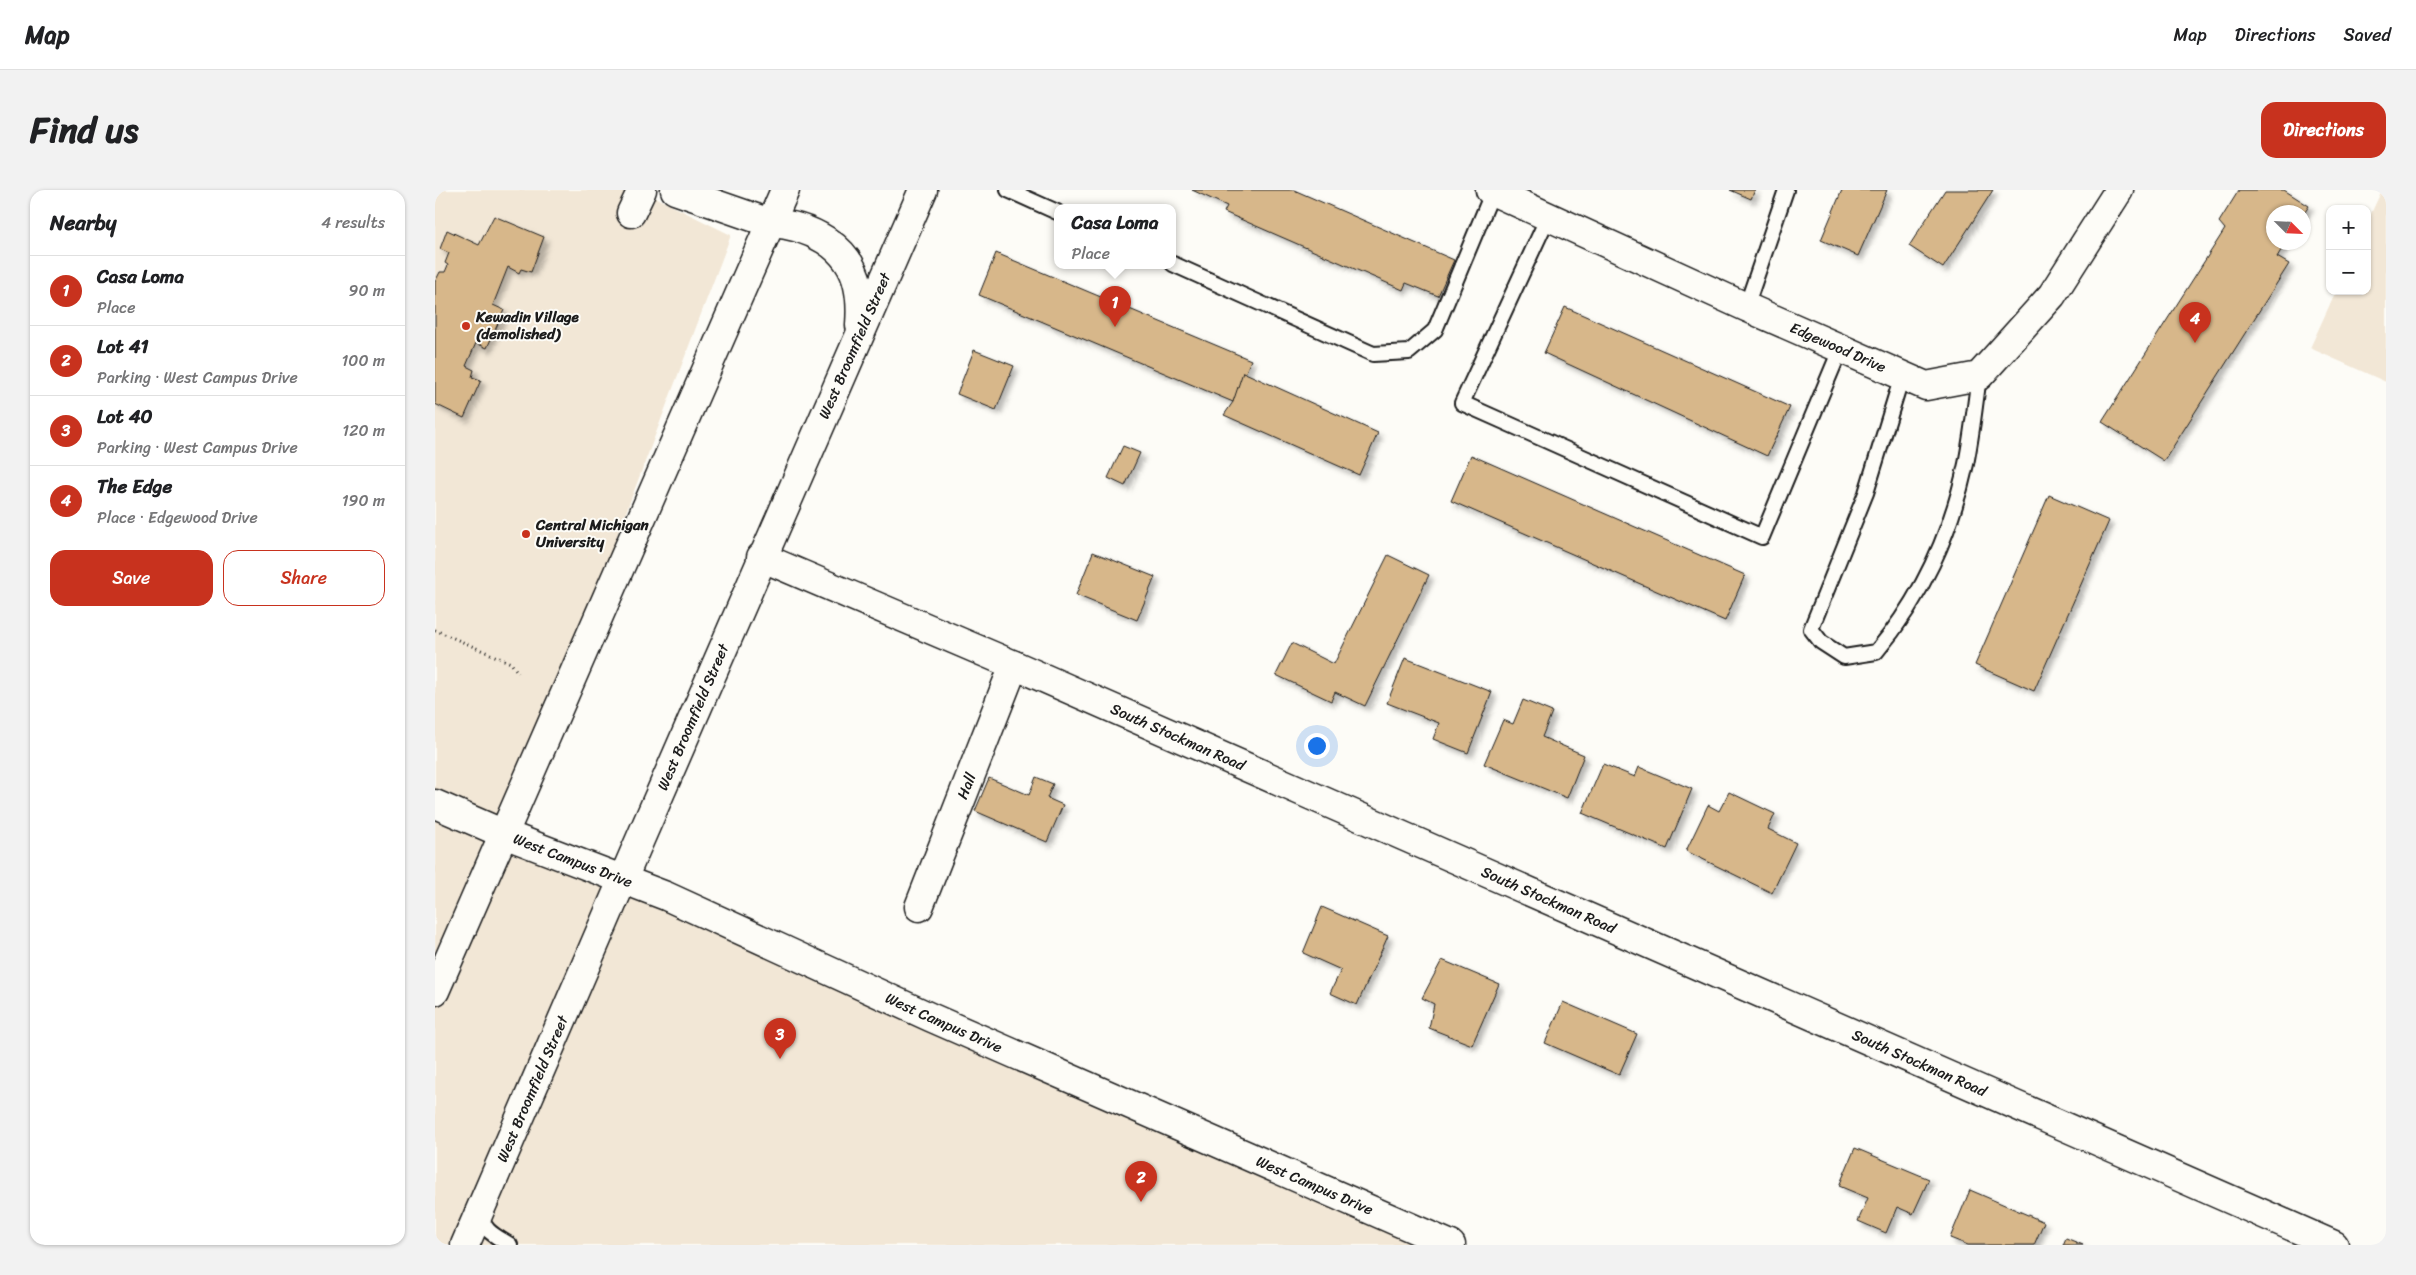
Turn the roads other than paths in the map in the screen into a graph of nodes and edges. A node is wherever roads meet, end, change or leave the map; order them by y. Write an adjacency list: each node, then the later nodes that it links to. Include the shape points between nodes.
1 (675, 190): 10 (street)
2 (785, 190): 10 (street)
3 (923, 190): 13 (street, West Broomfield Street)
4 (1008, 190): 8 (lane)
5 (1492, 190): 9 (street, Edgewood Drive); 11 (lane, via 1435,330 1409,352 1373,354)
6 (1786, 190): 12 (lane)
7 (2119, 190): 16 (street, via 2052,295)
8 (1054, 211)
9 (1548, 218): 12 (street, Edgewood Drive); 14 (lane, via 1462,402 1762,537)
10 (771, 223): 13 (street, via 803,228 816,234 848,261 858,286); 20 (street)
11 (1176, 265)
12 (1746, 307): 14 (street, Edgewood Drive)
13 (860, 332): 17 (street, West Broomfield Street)
14 (1841, 350): 15 (street, Edgewood Drive)
15 (1902, 376): 16 (street, Edgewood Drive, via 1926,386); 16 (lane, via 1866,493 1811,629 1821,642 1844,657 1876,652 1898,626 1941,548 1966,464)
16 (1979, 376)
17 (761, 558): 18 (street, South Stockman Road); 21 (street, West Broomfield Street)
18 (1014, 665): 22 (street, Hall); 28 (street, South Stockman Road)
19 (435, 804): 20 (street, West Campus Drive)
20 (504, 834): 21 (street, West Campus Drive); 23 (street)
21 (623, 880): 24 (street, West Broomfield Street); 27 (street, West Campus Drive, via 666,896 930,1017)
22 (919, 907)
23 (435, 991)
24 (480, 1210): 25 (street, West Broomfield Street); 26 (lane, via 481,1222 487,1231)
25 (465, 1245)
26 (510, 1245)
27 (1451, 1245)
28 (2334, 1245)

